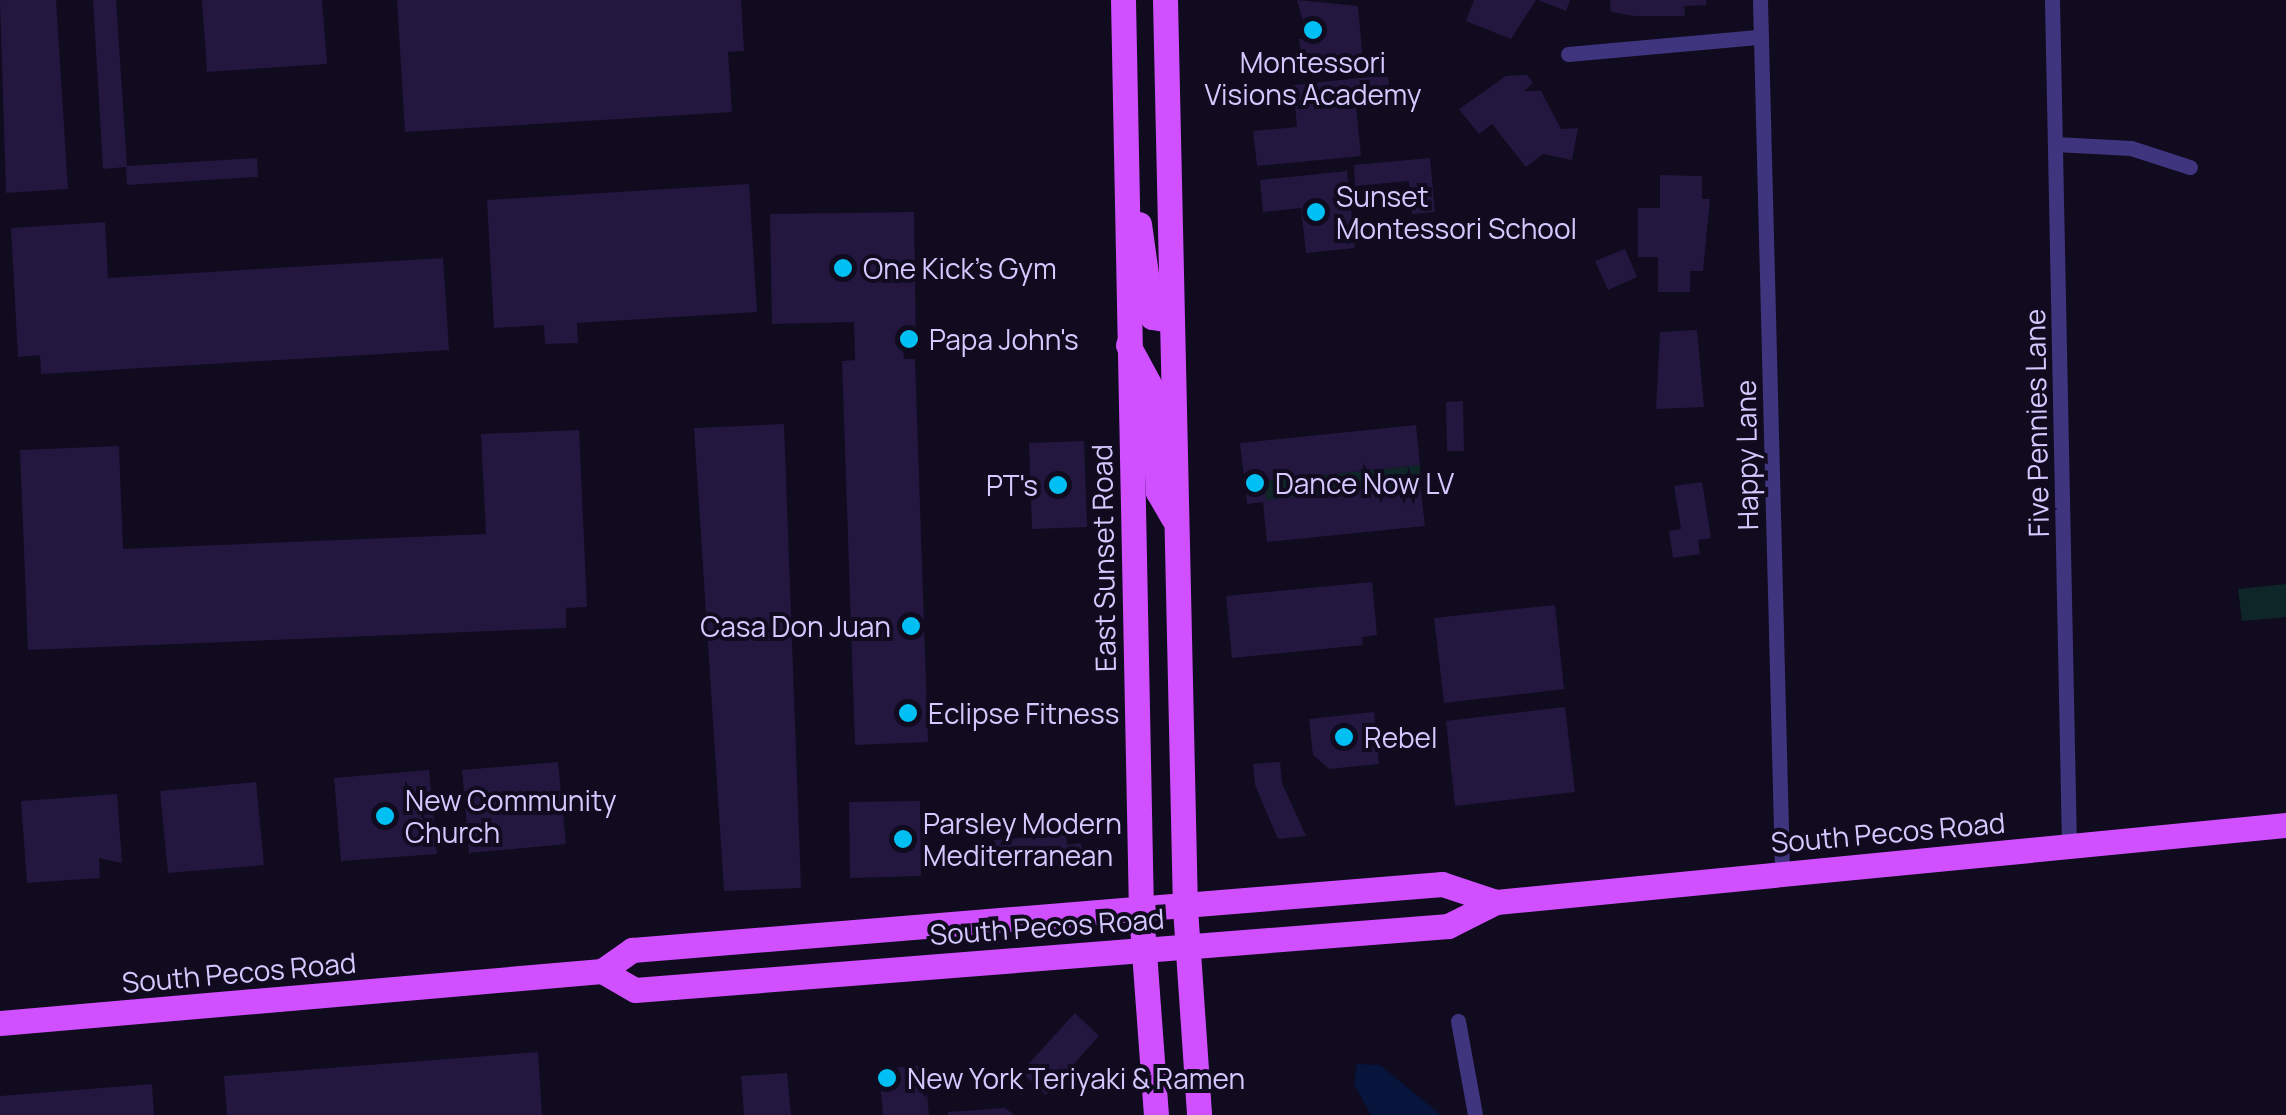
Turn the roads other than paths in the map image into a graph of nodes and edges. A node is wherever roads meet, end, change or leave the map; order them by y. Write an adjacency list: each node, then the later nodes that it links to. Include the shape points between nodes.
1 (1122, 0): 9 (main road, East Sunset Road)
2 (1165, 0): 10 (main road)
3 (1760, 0): 5 (street, Happy Lane)
4 (2052, 0): 7 (street, Five Pennies Lane)
5 (1760, 38): 6 (street); 15 (street, Happy Lane)
6 (1568, 54)
7 (2056, 144): 8 (street, via 2131,148); 14 (street, Five Pennies Lane)
8 (2190, 167)
9 (1125, 189): 10 (main road, via 1138,212 1152,317); 11 (main road, East Sunset Road)
10 (1172, 320): 12 (main road)
11 (1128, 344): 12 (main road, via 1153,390 1158,492); 18 (main road, East Sunset Road)
12 (1176, 522): 17 (main road)
13 (2286, 824): 14 (main road, South Pecos Road)
14 (2069, 845): 15 (main road, South Pecos Road)
15 (1782, 871): 16 (main road, South Pecos Road)
16 (1496, 902): 17 (main road, South Pecos Road, via 1442,884); 19 (main road, South Pecos Road, via 1448,926)
17 (1185, 908): 18 (main road, South Pecos Road); 19 (main road)
18 (1141, 911): 20 (main road, East Sunset Road); 21 (main road, South Pecos Road, via 632,950)
19 (1188, 945): 20 (main road, South Pecos Road); 25 (main road)
20 (1144, 948): 21 (main road, South Pecos Road, via 635,990); 24 (main road, East Sunset Road)
21 (602, 971): 23 (main road, South Pecos Road)
22 (1458, 1021): 26 (street)
23 (0, 1023)
24 (1156, 1115)
25 (1198, 1115)
26 (1475, 1115)

